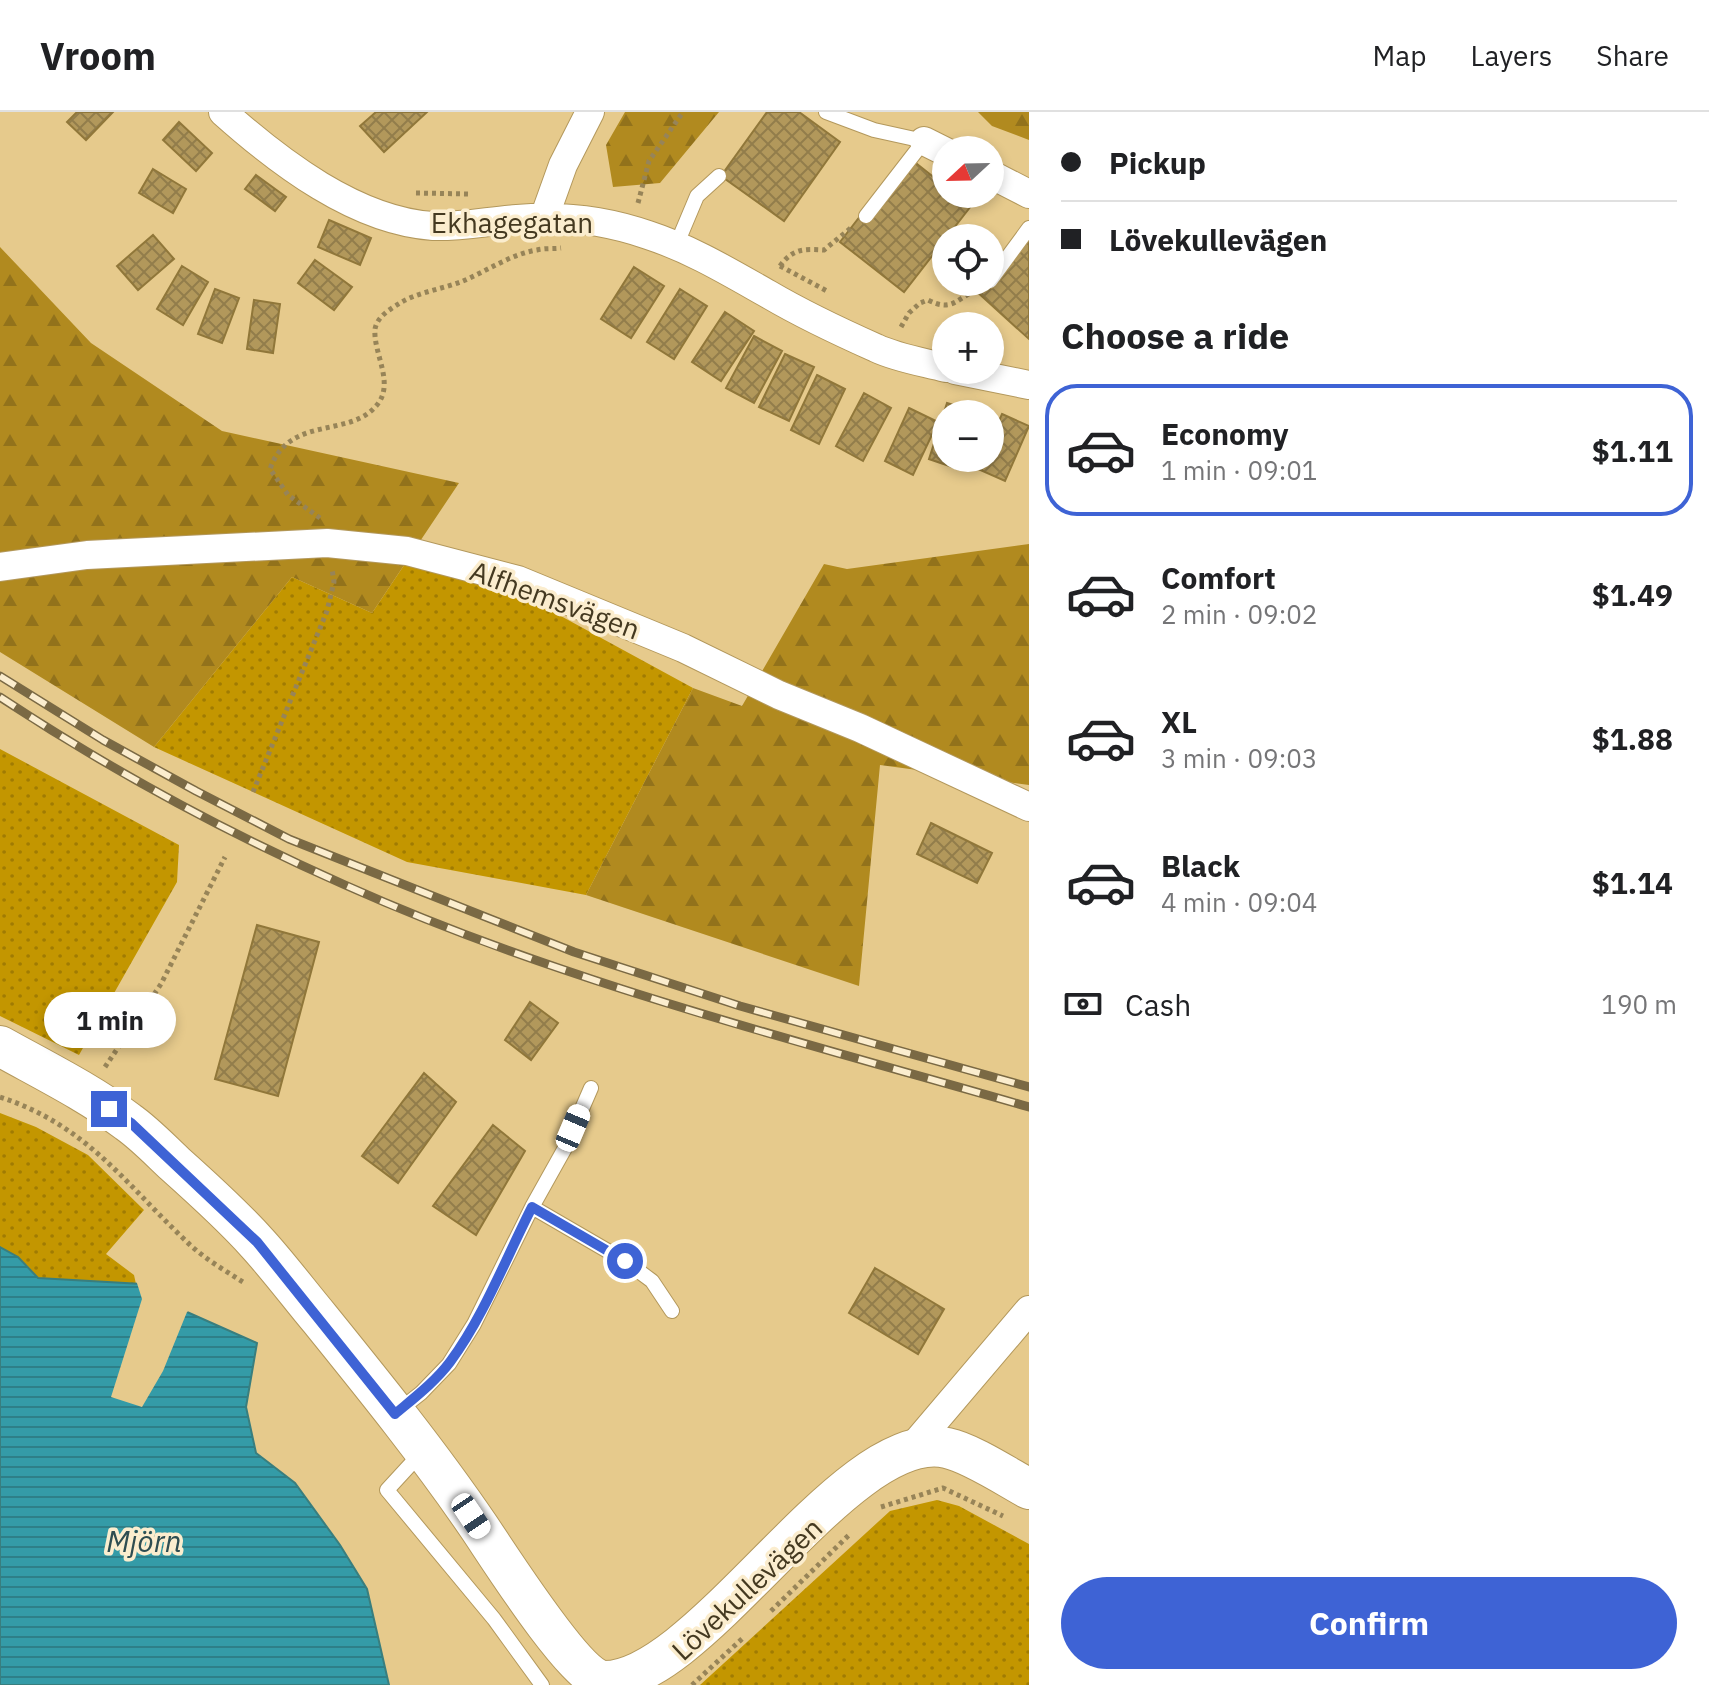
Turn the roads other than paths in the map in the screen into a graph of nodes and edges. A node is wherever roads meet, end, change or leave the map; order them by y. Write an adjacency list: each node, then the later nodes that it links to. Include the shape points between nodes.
1 (223, 112): 10 (street, Ekhagegatan, via 308,178 401,221 433,226)
2 (590, 112): 10 (street)
3 (826, 112): 4 (lane)
4 (932, 146)
5 (932, 150): 9 (lane)
6 (719, 176): 12 (lane, via 697,196)
7 (1004, 181): 8 (street)
8 (1029, 194)
9 (866, 216)
10 (544, 218): 12 (street, Ekhagegatan, via 612,223)
11 (1029, 228): 13 (lane)
12 (676, 246): 14 (street, Ekhagegatan, via 879,350)
13 (1004, 262)
14 (932, 364)
15 (1004, 380): 16 (street)
16 (1029, 385)
17 (0, 567): 18 (street, Alfhemsvägen, via 87,555 327,543 407,551 518,580 683,648)
18 (1029, 807)
19 (0, 1046): 24 (street, Lövekullevägen, via 131,1123 257,1242)
20 (591, 1088): 21 (lane)
21 (532, 1207): 23 (lane, via 652,1281); 24 (lane, via 449,1364)
22 (1029, 1310): 26 (street)
23 (672, 1311)
24 (395, 1414): 25 (street, Lövekullevägen)
25 (424, 1450): 26 (street, Lövekullevägen, via 570,1654 599,1680 621,1683 658,1672 693,1644 868,1474); 28 (lane, via 387,1490)
26 (910, 1450): 27 (street, Lövekullevägen, via 946,1447 992,1468)
27 (1022, 1505)
28 (542, 1685)

